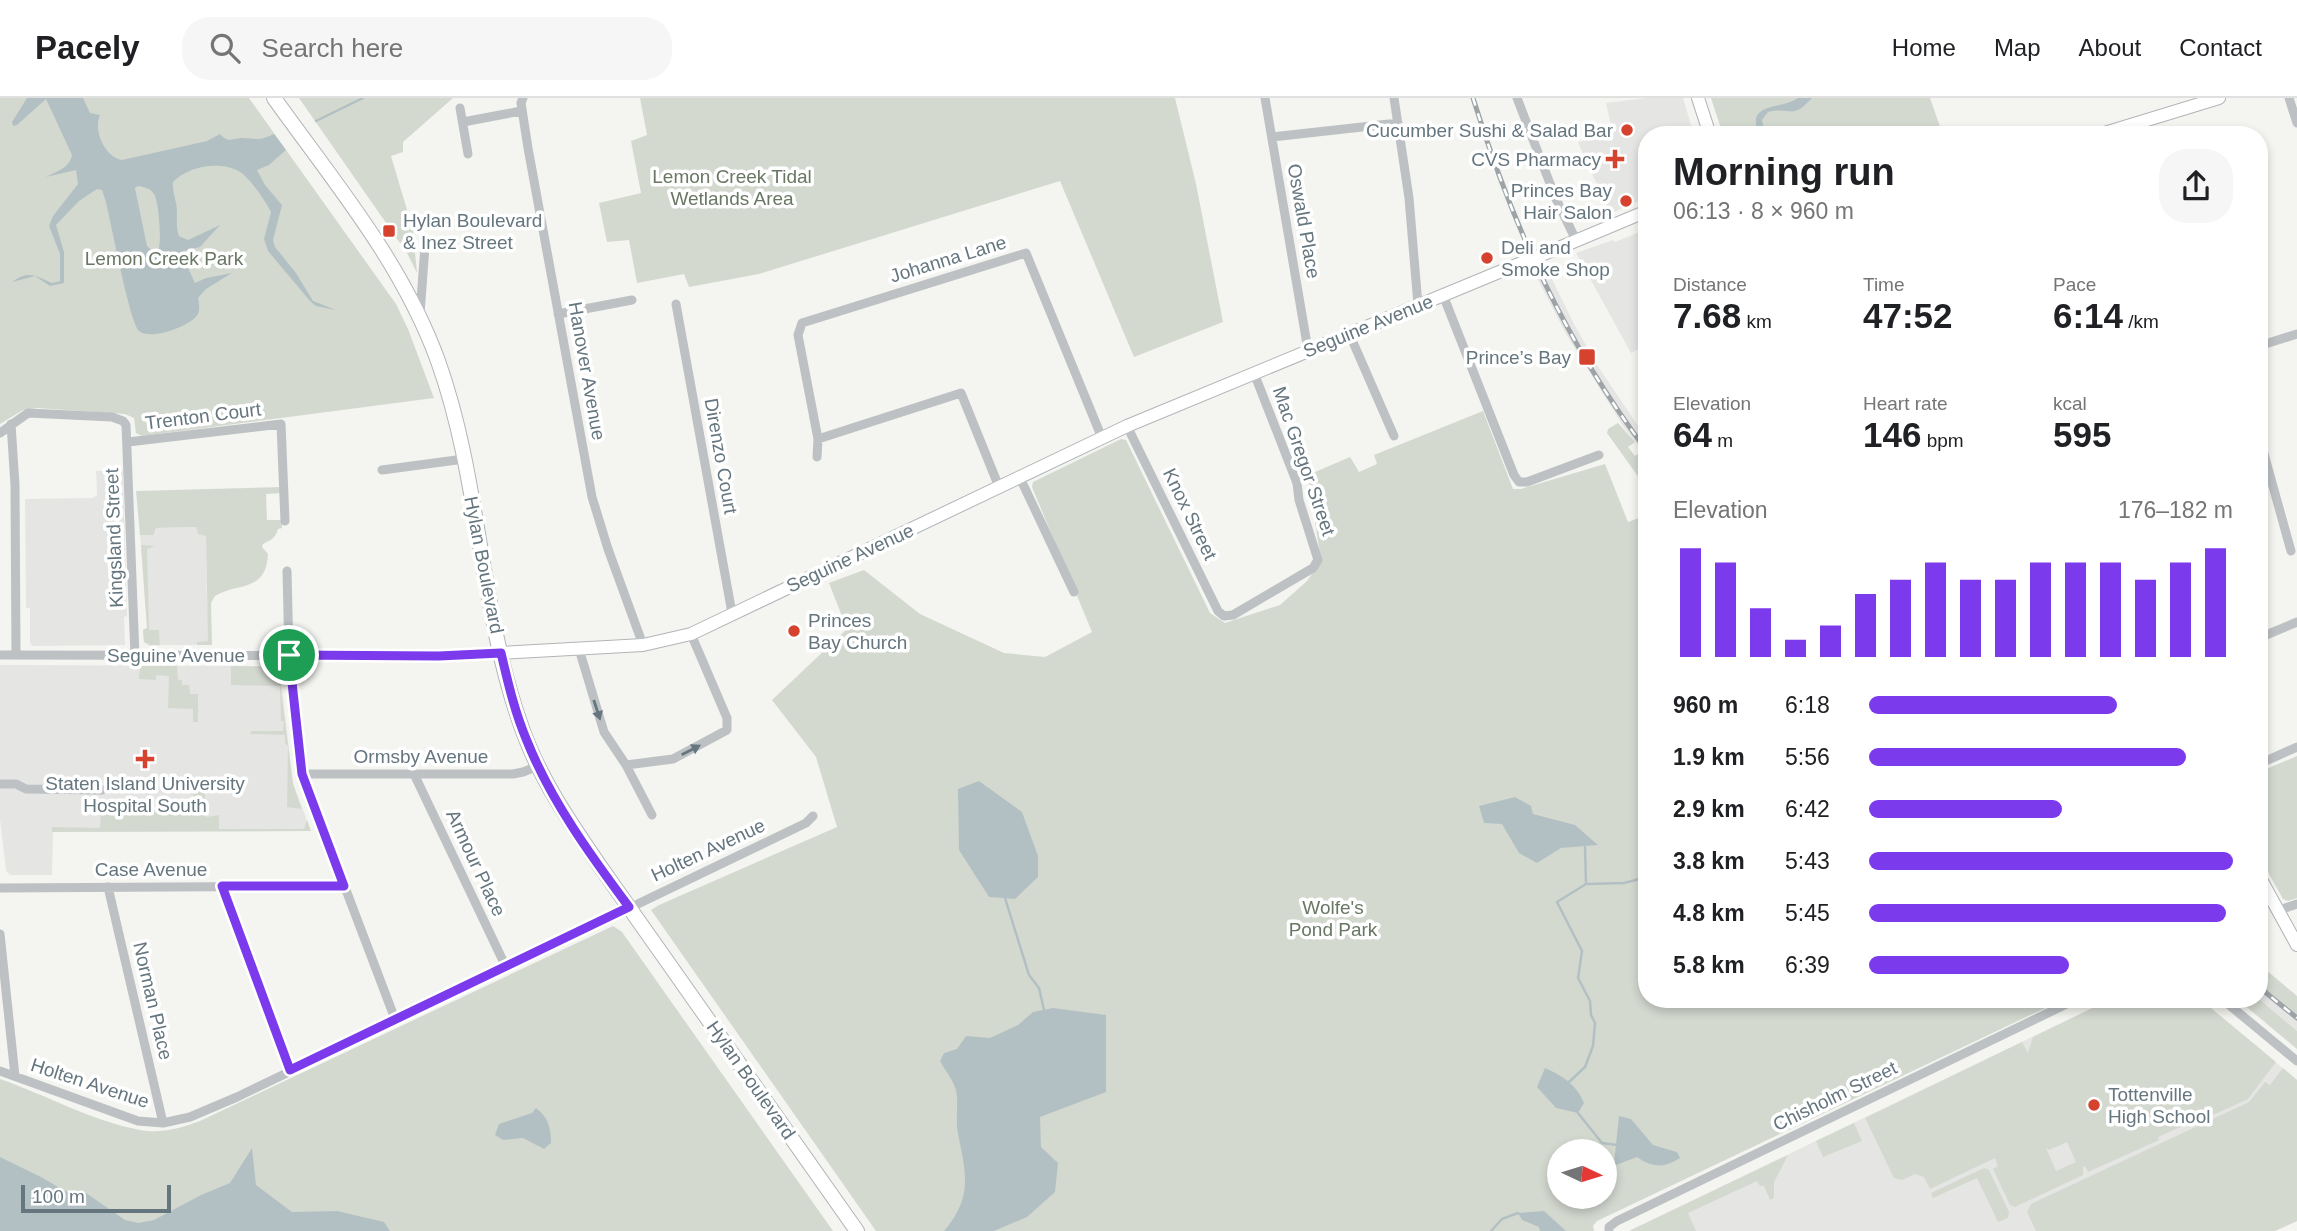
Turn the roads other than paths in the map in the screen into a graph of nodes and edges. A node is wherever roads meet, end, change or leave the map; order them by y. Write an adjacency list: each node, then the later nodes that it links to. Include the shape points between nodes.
1 (274, 98): 26 (main road, Hylan Boulevard, via 385,252)
2 (523, 98): 10 (street, Hanover Avenue)
3 (1265, 98): 16 (street, Oswald Place)
4 (1394, 98): 12 (street)
5 (1517, 98): 19 (street)
6 (1698, 98): 14 (street)
7 (2218, 98): 15 (street)
8 (2289, 98): 13 (street)
9 (460, 108): 11 (street)
10 (521, 111): 11 (street); 25 (street, Hanover Avenue)
11 (463, 122): 17 (street)
12 (1398, 123): 16 (street); 24 (street)
13 (2297, 123)
14 (1707, 126)
15 (2127, 126)
16 (1272, 136): 30 (street, Oswald Place)
17 (468, 155)
18 (1638, 215): 19 (street, Seguine Avenue)
19 (1576, 240): 21 (street, Seguine Avenue, bridge)
20 (425, 246): 26 (street)
21 (1443, 295): 24 (street, Seguine Avenue); 40 (street, via 1519,482)
22 (632, 300): 25 (street)
23 (676, 304): 51 (street, Direnzo Court)
24 (1418, 305): 27 (street, Seguine Avenue)
25 (558, 314): 56 (street, Hanover Avenue, via 592,497)
26 (419, 316): 42 (main road, Hylan Boulevard, via 444,380)
27 (1349, 333): 30 (street, Seguine Avenue); 36 (street)
28 (2297, 334): 29 (street)
29 (2268, 343)
30 (1308, 350): 31 (street, Seguine Avenue)
31 (1254, 373): 34 (street, Seguine Avenue); 52 (street, Mac Gregor Street, via 1297,483 1318,560 1302,575 1233,615)
32 (123, 421): 33 (street, Trenton Court, via 28,413); 39 (street, Kingsland Street)
33 (11, 424): 35 (street, Trenton Court); 61 (street)
34 (1128, 426): 37 (street, Seguine Avenue); 52 (street, Knox Street, via 1218,611)
35 (0, 433)
36 (1394, 436)
37 (1102, 438): 38 (street, Johanna Lane, via 1026,253 802,323 797,335); 45 (street, Seguine Avenue)
38 (818, 439): 41 (street, Johanna Lane); 46 (street, via 961,393)
39 (128, 443): 47 (street, Trenton Court, via 281,424); 62 (street, Kingsland Street)
40 (1600, 455)
41 (817, 457)
42 (464, 459): 44 (street); 58 (main road, Hylan Boulevard)
43 (2268, 468): 48 (street)
44 (382, 470)
45 (1020, 478): 46 (street, Seguine Avenue); 50 (street)
46 (999, 487): 51 (street, Seguine Avenue)
47 (285, 521)
48 (2291, 551)
49 (287, 571): 60 (street)
50 (1073, 592)
51 (732, 614): 54 (street, Seguine Avenue)
52 (1224, 615)
53 (2297, 622): 55 (street)
54 (691, 634): 56 (street, Seguine Avenue); 65 (street, one-way to 54, via 673,759 727,730 727,718)
55 (2268, 634)
56 (643, 645): 57 (street, Seguine Avenue)
57 (579, 649): 58 (street, Seguine Avenue); 65 (street, one-way to 65, via 604,732)
58 (501, 653): 60 (street, Seguine Avenue); 66 (main road, Hylan Boulevard)
59 (0, 655): 61 (street, Seguine Avenue)
60 (289, 655): 62 (street, Seguine Avenue); 67 (street)
61 (16, 656): 62 (street, Seguine Avenue)
62 (135, 656)
63 (2297, 747): 64 (street)
64 (2268, 760)
65 (626, 765): 71 (street)
66 (538, 766): 68 (street, Ormsby Avenue, via 517,774); 79 (main road, Hylan Boulevard)
67 (302, 774): 68 (street, Ormsby Avenue); 74 (street)
68 (414, 774): 83 (street, Armour Place)
69 (0, 785): 70 (street)
70 (102, 790)
71 (652, 815)
72 (813, 816): 79 (street, Holten Avenue)
73 (222, 886): 74 (street, Case Avenue); 75 (street, Case Avenue); 88 (street)
74 (344, 886): 86 (street)
75 (108, 887): 76 (street, Case Avenue); 91 (street, Norman Place)
76 (0, 888)
77 (2268, 891): 80 (street)
78 (2297, 904): 80 (street)
79 (629, 907): 83 (street, Holten Avenue); 93 (main road, Hylan Boulevard)
80 (2279, 910): 82 (street)
81 (0, 934): 90 (street)
82 (2297, 945)
83 (506, 967): 86 (street, Holten Avenue)
84 (2058, 1008): 92 (street, Chisholm Street, via 1617,1220)
85 (2233, 1008): 87 (street)
86 (395, 1019): 88 (street, Holten Avenue)
87 (2297, 1061)
88 (290, 1070): 91 (street, Holten Avenue, via 190,1117)
89 (0, 1071): 90 (street, Holten Avenue)
90 (15, 1076): 91 (street, Holten Avenue, via 138,1121)
91 (163, 1123)
92 (1609, 1229)
93 (857, 1231)

